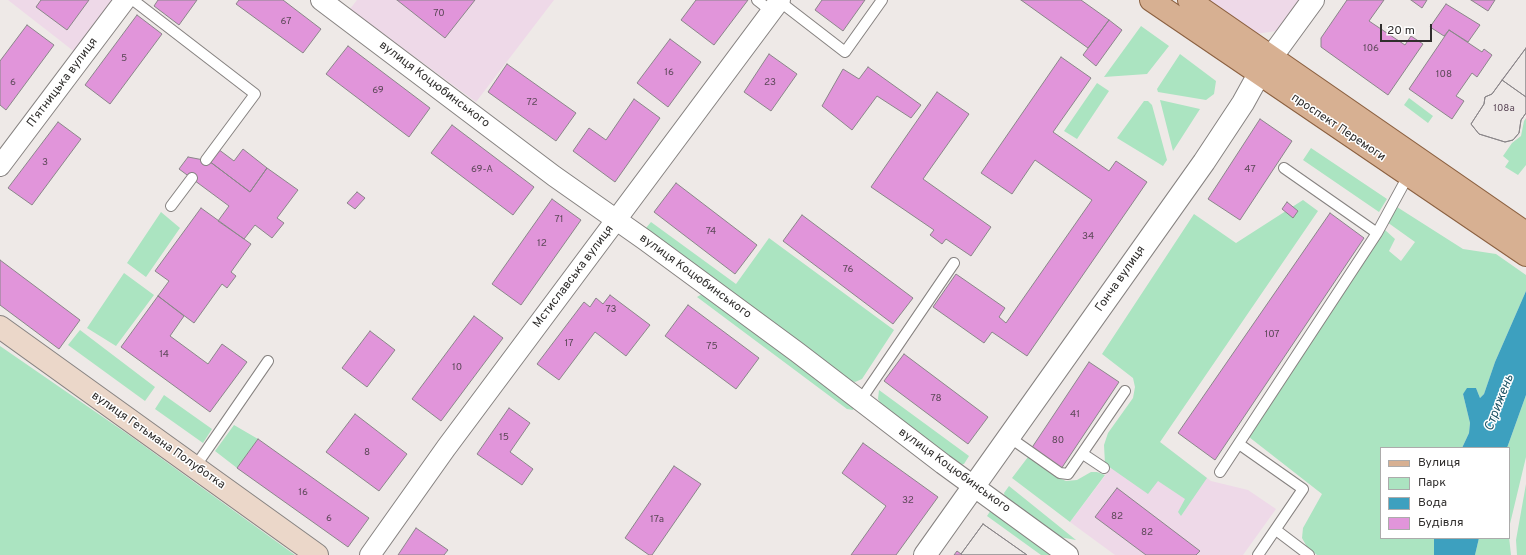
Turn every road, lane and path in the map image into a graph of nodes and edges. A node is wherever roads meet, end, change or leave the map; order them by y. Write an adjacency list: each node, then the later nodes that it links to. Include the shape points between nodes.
1 (125, 0): 11 (street, Пʼятницька вулиця)
2 (133, 0): 10 (lane, via 255,94)
3 (321, 0): 16 (street, вулиця Коцюбинського)
4 (882, 0): 8 (lane, via 846,52)
5 (1151, 0): 9 (main road, проспект Перемоги)
6 (1189, 0): 9 (main road, проспект Перемоги)
7 (1313, 0): 9 (street, Гонча вулиця)
8 (772, 3): 16 (street, Мстиславська вулиця)
9 (1265, 66): 13 (main road, проспект Перемоги); 18 (main road, проспект Перемоги, via 1388,136); 24 (street, Гонча вулиця, via 1204,162)
10 (206, 160)
11 (0, 166)
12 (1284, 168): 17 (lane)
13 (1408, 176): 17 (lane); 18 (main road, проспект Перемоги)
14 (192, 178): 15 (lane)
15 (171, 206)
16 (616, 220): 23 (street, вулиця Коцюбинського); 33 (street, Мстиславська вулиця, via 446,448)
17 (1377, 233): 25 (lane)
18 (1521, 241)
19 (954, 263): 23 (lane)
20 (0, 328): 27 (main road, вулиця Гетьмана Полуботка)
21 (268, 361): 27 (lane)
22 (1125, 391): 26 (lane)
23 (860, 401): 30 (street, вулиця Коцюбинського)
24 (1009, 437): 26 (lane, via 1064,474 1072,471); 30 (street, Гонча вулиця)
25 (1239, 444): 29 (lane); 31 (lane, via 1303,490)
26 (1083, 454): 28 (lane)
27 (195, 467): 32 (main road, вулиця Гетьмана Полуботка)
28 (1104, 468)
29 (1220, 472)
30 (975, 486): 34 (street, Гонча вулиця); 35 (street, вулиця Коцюбинського)
31 (1276, 530): 36 (lane); 37 (lane)
32 (317, 555)
33 (370, 555)
34 (925, 555)
35 (1068, 555)
36 (1258, 555)
37 (1309, 555)

